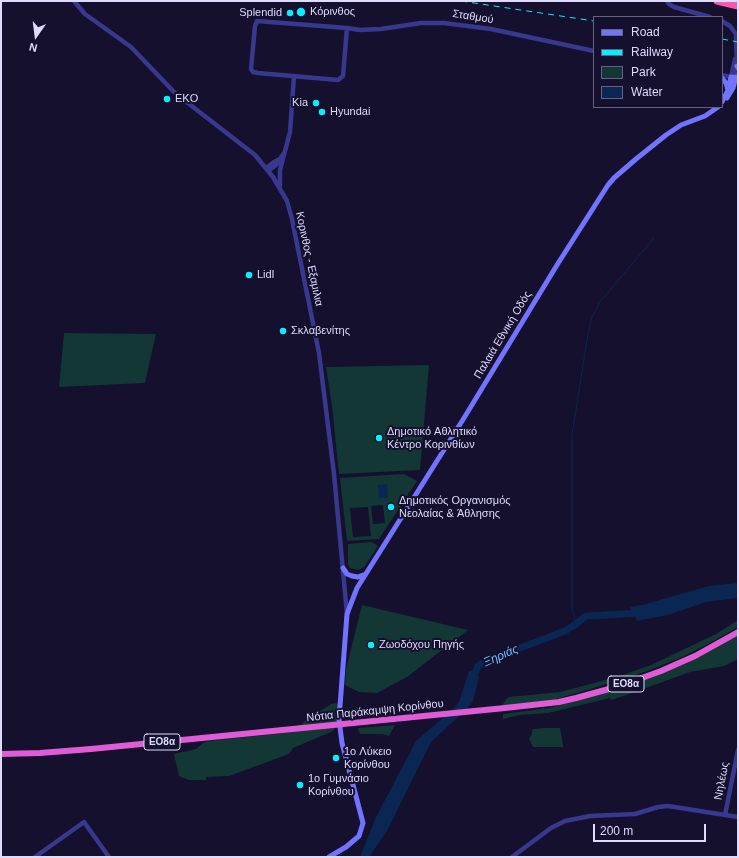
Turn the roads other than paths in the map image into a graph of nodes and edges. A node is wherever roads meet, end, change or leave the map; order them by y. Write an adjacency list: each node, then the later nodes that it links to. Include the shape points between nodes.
1 (74, 1): 20 (street, Κορινθος - Εξαμιλια, via 85,14 131,47 175,93 248,150)
2 (667, 1): 5 (street, via 674,7)
3 (717, 1): 4 (highway)
4 (738, 6)
5 (706, 16)
6 (723, 22): 9 (street, via 736,34)
7 (347, 28): 8 (street, Σταθμού, via 381,29 430,22 444,23 491,29); 12 (street, via 341,78 338,80); 12 (street, Σταθμού, via 257,21 252,70 258,73)
8 (593, 50)
9 (736, 57): 10 (street); 13 (street)
10 (738, 67): 13 (street)
11 (723, 75): 13 (street)
12 (294, 76): 19 (street, via 290,132)
13 (735, 77): 16 (main road, via 733,88)
14 (723, 79): 16 (main road)
15 (738, 87): 16 (main road)
16 (729, 92): 17 (main road)
17 (723, 101)
18 (717, 108): 23 (main road, Παλαιά Εθνική Οδός, via 666,135 608,185 461,424)
19 (286, 150): 20 (street, via 280,159); 21 (street, via 280,175)
20 (267, 169): 21 (street, Κορινθος - Εξαμιλια)
21 (280, 188): 22 (street, Κορινθος - Εξαμιλια, via 292,219 319,353 334,474)
22 (342, 568): 23 (main road, via 352,576); 24 (street, Κορινθος - Εξαμιλια)
23 (363, 575): 24 (main road, Παλαιά Εθνική Οδός)
24 (347, 614): 31 (main road, Παλαιά Εθνική Οδός, via 339,725 363,824 359,836)
25 (738, 632): 27 (highway, Νότια Παράκαμψη Κορίνθου / ΕΟ8α, bridge, via 695,656 620,686 559,702 91,749)
26 (738, 750): 28 (street, Νηλέως)
27 (1, 754)
28 (725, 815): 29 (street); 35 (street, via 668,806 635,814 578,818 551,828)
29 (738, 817)
30 (41, 852): 32 (street); 33 (street); 34 (street, via 84,822)
31 (330, 856)
32 (35, 857)
33 (44, 857)
34 (109, 857)
35 (512, 857)

